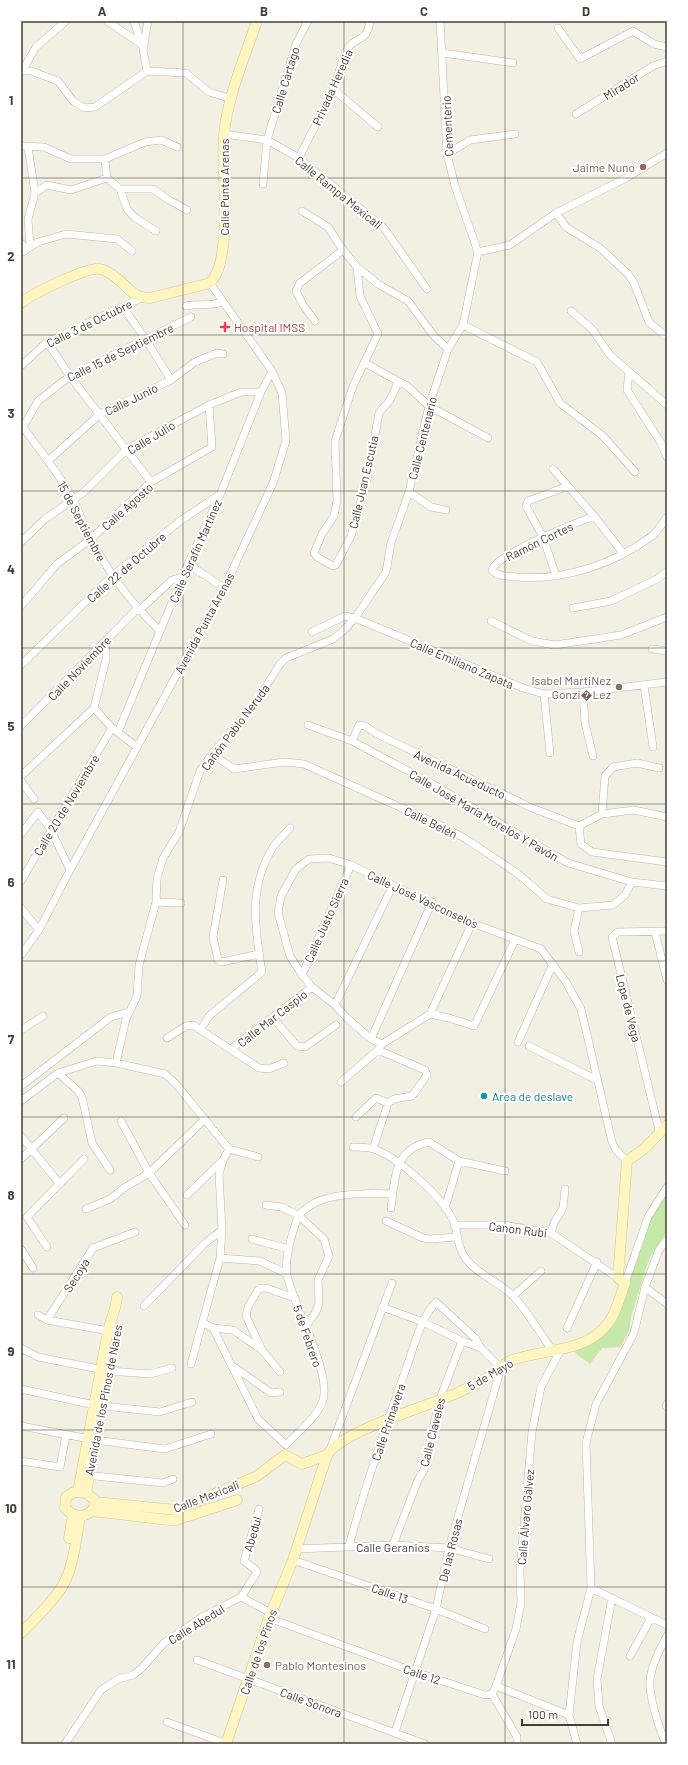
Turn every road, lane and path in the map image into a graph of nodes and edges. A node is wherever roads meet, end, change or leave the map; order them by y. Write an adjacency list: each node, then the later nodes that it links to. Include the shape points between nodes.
1 (66, 21): 15 (street, via 36,46)
2 (107, 21): 10 (street)
3 (134, 21): 10 (street)
4 (148, 21): 10 (street)
5 (257, 21): 18 (street, Calle Punta Arenas)
6 (308, 21): 23 (street, Calle Cártago, via 296,44)
7 (370, 21): 17 (street, Privada Heredia, via 368,33 349,46)
8 (440, 21): 12 (street, Cementerio)
9 (558, 28): 11 (street, via 580,59 633,32 654,44)
10 (142, 47): 16 (street)
11 (667, 47)
12 (443, 53): 14 (street); 27 (street, Cementerio)
13 (667, 61): 19 (street, Mirador, via 653,66)
14 (513, 63)
15 (22, 71): 16 (street, via 30,71 58,81 73,101 84,108 95,107)
16 (147, 71): 18 (street, via 186,73 209,92)
17 (333, 89): 20 (street); 28 (street, Privada Heredia)
18 (232, 99): 21 (street, Calle Punta Arenas)
19 (576, 114)
20 (378, 127)
21 (224, 134): 23 (street, Calle Rampa Mexicali); 44 (street, Calle Punta Arenas, via 226,226 218,271)
22 (515, 134): 27 (street, via 470,140)
23 (267, 140): 28 (street, Calle Rampa Mexicali); 31 (street, Calle Cártago)
24 (25, 146): 29 (street, via 44,147 71,159); 33 (street)
25 (177, 147): 29 (street, via 161,140 145,142)
26 (667, 153): 36 (street, via 626,178)
27 (447, 154): 42 (street, Cementerio, via 455,186)
28 (299, 158): 45 (street, Calle Rampa Mexicali, via 384,228)
29 (105, 159): 30 (street)
30 (107, 178): 32 (street); 33 (street, via 71,190 47,185)
31 (263, 184)
32 (120, 189): 34 (street, via 153,189); 37 (street, via 127,209 134,217)
33 (35, 192): 39 (street, via 28,219)
34 (187, 210)
35 (302, 211): 40 (street, via 328,227)
36 (556, 213): 42 (street, via 510,245); 55 (street, via 566,228 600,248 628,274 634,283 648,322)
37 (156, 231)
38 (21, 243): 39 (street)
39 (25, 250): 41 (street, via 38,242 66,234 117,239)
40 (343, 250): 43 (street); 53 (street, via 300,283 296,291)
41 (132, 251)
42 (478, 252): 54 (street, Calle Centenario)
43 (357, 267): 58 (street, via 378,284 408,300 434,336); 60 (street, Calle Juan Escutia, via 360,296 378,334)
44 (210, 283): 46 (street); 47 (street, Avenida Punta Arenas)
45 (427, 289)
46 (141, 298): 48 (street, via 115,276 99,269 82,272); 50 (street, Calle 3 de Octubre)
47 (222, 302): 49 (street, via 213,306); 62 (street, Avenida Punta Arenas)
48 (21, 303)
49 (186, 306)
50 (123, 307): 56 (street); 57 (street, Calle 3 de Octubre)
51 (571, 311): 63 (street, via 592,329 610,355)
52 (191, 317): 56 (street, Calle 15 de Septiembre)
53 (315, 321)
54 (463, 325): 58 (street, Calle Centenario); 78 (street, via 537,362 560,403 603,436)
55 (664, 335)
56 (146, 340): 64 (street, Calle 15 de Septiembre); 65 (street)
57 (47, 342): 61 (street, Calle 3 de Octubre); 64 (street)
58 (448, 349): 70 (street, Calle Centenario)
59 (223, 354): 65 (street, Calle Junio, via 217,353 195,362)
60 (365, 363): 66 (street); 66 (street, Calle Juan Escutia, via 353,386 335,441 338,501 336,510 314,553 333,566 336,565 351,536 367,479 379,413 390,400)
61 (21, 366)
62 (272, 371): 67 (street, Calle Serafín Martínez); 96 (street, Avenida Punta Arenas, via 282,393 286,441 273,483)
63 (629, 373): 69 (street); 75 (street, via 627,390 661,443)
64 (70, 376): 71 (street); 72 (street, Calle 15 de Septiembre, via 38,400)
65 (171, 380): 71 (street, Calle Junio)
66 (398, 383): 70 (street, via 407,386)
67 (261, 392): 68 (street, Calle Julio, via 241,392); 82 (street, Calle Serafín Martínez)
68 (209, 405): 74 (street, Calle Julio); 79 (street, Calle Agosto, via 212,447)
69 (667, 405)
70 (428, 406): 73 (street); 81 (street, Calle Centenario)
71 (100, 414): 74 (street); 76 (street, Calle Junio)
72 (23, 428): 76 (street, 15 de Septiembre)
73 (488, 438)
74 (127, 449): 79 (street); 83 (street, Calle Julio, via 100,477)
75 (667, 457)
76 (48, 461): 83 (street, 15 de Septiembre)
77 (553, 469): 80 (street)
78 (635, 472)
79 (151, 482): 88 (street, Calle Agosto)
80 (568, 486): 85 (street); 87 (street, via 526,503)
81 (409, 492): 84 (street, via 431,507); 101 (street, Calle Centenario, via 391,543 386,572)
82 (220, 495): 91 (street, Calle Serafín Martínez); 93 (street, Calle 22 de Octubre, via 180,521)
83 (73, 499): 88 (street, 15 de Septiembre); 89 (street, Calle Julio, via 45,519)
84 (446, 510)
85 (594, 516): 87 (street, Ramón Cortes); 90 (street)
86 (667, 517): 90 (street, Ramón Cortes, via 653,536)
87 (543, 537): 94 (street); 94 (street, Ramón Cortes, via 496,562 492,570 500,575 525,578)
88 (90, 539): 93 (street, 15 de Septiembre); 97 (street, Calle Agosto, via 57,564)
89 (21, 542)
90 (623, 553): 94 (street, Ramón Cortes, via 596,566)
91 (188, 564): 95 (street, Calle Serafín Martínez); 96 (street)
92 (667, 571): 99 (street, via 657,579 611,601)
93 (112, 576): 98 (street, 15 de Septiembre); 108 (street, Calle 22 de Octubre)
94 (556, 576)
95 (182, 577): 98 (street, Calle Noviembre, via 172,580); 103 (street, Calle Serafín Martínez)
96 (224, 588): 118 (street, Avenida Punta Arenas)
97 (21, 606)
98 (140, 607): 103 (street, 15 de Septiembre); 105 (street, Calle Noviembre)
99 (573, 608)
100 (667, 617): 102 (street, via 621,636 555,645 532,641)
101 (354, 618): 104 (street, via 345,616); 112 (street, Calle Emiliano Zapata, via 523,688); 121 (street, Cañón Pablo Neruda, via 333,639 286,658 257,701)
102 (491, 621)
103 (160, 631): 116 (street, Calle Serafín Martínez)
104 (312, 632)
105 (106, 640): 113 (street, via 106,659); 115 (street, Calle Noviembre)
106 (652, 649): 107 (street)
107 (667, 651)
108 (21, 665)
109 (667, 682): 110 (street, Calle Emiliano Zapata)
110 (644, 685): 111 (street, Calle Emiliano Zapata); 119 (street)
111 (583, 692): 112 (street, Calle Emiliano Zapata); 122 (street, via 585,723)
112 (544, 694): 120 (street)
113 (94, 708): 116 (street); 124 (street)
114 (308, 725): 117 (street, Calle José María Morelos Y Pavón)
115 (21, 726)
116 (115, 730): 118 (street); 131 (street, Calle 20 de Noviembre)
117 (352, 741): 129 (street, Avenida Acueducto, via 360,725 365,726 532,808); 138 (street, Calle José María Morelos Y Pavón, via 429,782 568,863)
118 (137, 747): 135 (street, Avenida Punta Arenas)
119 (653, 748)
120 (550, 753)
121 (212, 754): 141 (street, Cañón Pablo Neruda, via 200,771 179,832 163,858 157,879); 145 (street, Calle Belén, via 234,769 284,762 304,764 442,826 517,873 546,899)
122 (593, 756)
123 (659, 768): 127 (street, via 637,763 613,767 605,776)
124 (21, 776)
125 (21, 781): 126 (street)
126 (34, 799)
127 (602, 814): 128 (street, via 634,810); 129 (street)
128 (667, 816)
129 (579, 826): 133 (street, via 581,844 592,852)
130 (290, 828): 152 (street, via 272,848 258,878 254,907)
131 (51, 830): 132 (street, via 38,812); 135 (street); 137 (street, Calle 20 de Noviembre)
132 (21, 834)
133 (667, 862)
134 (351, 865): 139 (street, Calle José Vasconselos); 155 (street, Calle Justo Sierra); 155 (street, Calle José Vasconselos, via 329,858 309,858 296,869 281,896 278,913 290,956)
135 (70, 870): 147 (street, Avenida Punta Arenas)
136 (223, 880): 152 (street, via 214,938 218,960 222,962)
137 (21, 881)
138 (632, 882): 140 (street, Calle José María Morelos Y Pavón); 145 (street, Calle Belén, via 625,895 613,905)
139 (392, 884): 142 (street, Calle José Vasconselos); 158 (street)
140 (667, 886)
141 (156, 902): 143 (street); 159 (street, Cañón Pablo Neruda, via 139,965 137,996)
142 (432, 902): 146 (street, Calle José Vasconselos); 167 (street)
143 (181, 903)
144 (21, 908): 147 (street)
145 (579, 908): 151 (street, via 574,931)
146 (472, 923): 150 (street, Calle José Vasconselos); 160 (street)
147 (39, 930): 153 (street, Avenida Punta Arenas)
148 (667, 931): 149 (street, Lope de Vega)
149 (654, 932): 156 (street); 187 (street, Lope de Vega, via 618,932 612,937)
150 (515, 940): 154 (street, Calle José Vasconselos, via 541,949); 160 (street, via 474,1026)
151 (579, 952)
152 (259, 954): 164 (street, via 262,972 208,1016)
153 (21, 955)
154 (553, 964): 168 (street); 176 (street, Calle José Vasconselos, via 581,1009)
155 (302, 975): 157 (street, Calle José Vasconselos)
156 (667, 980)
157 (312, 987): 158 (street, Calle José Vasconselos); 162 (street, Calle Mar Caspio)
158 (335, 1005): 167 (street, Calle José Vasconselos)
159 (128, 1012): 172 (street, Cañón Pablo Neruda); 174 (street, via 111,1017)
160 (430, 1014): 170 (street)
161 (43, 1016): 165 (street)
162 (273, 1018): 163 (street, via 297,1046 301,1047 305,1047); 171 (street, Calle Mar Caspio)
163 (336, 1025)
164 (201, 1029): 166 (street, via 193,1025 186,1026); 171 (street)
165 (21, 1030)
166 (167, 1038)
167 (371, 1040): 170 (street, Calle José Vasconselos)
168 (518, 1042)
169 (528, 1046): 176 (street)
170 (380, 1047): 178 (street); 181 (street, Calle José Vasconselos, via 427,1072 412,1096 394,1099)
171 (231, 1049): 173 (street, via 259,1068 269,1069)
172 (116, 1063): 175 (street, via 97,1061); 184 (street, via 165,1074)
173 (284, 1063)
174 (36, 1072): 177 (street); 179 (street)
175 (58, 1073): 177 (street); 200 (street, via 82,1097 92,1143)
176 (597, 1080): 198 (street, Calle José Vasconselos, via 612,1142)
177 (44, 1082): 180 (street)
178 (341, 1082)
179 (21, 1086)
180 (21, 1101)
181 (388, 1103): 182 (street, via 376,1098); 192 (street)
182 (356, 1117)
183 (64, 1118): 190 (street)
184 (204, 1119): 191 (street); 202 (street)
185 (121, 1120): 202 (street)
186 (667, 1125): 187 (street)
187 (660, 1134): 198 (street)
188 (21, 1136): 190 (street)
189 (353, 1147): 192 (street)
190 (32, 1149): 194 (street); 203 (street)
191 (229, 1149): 193 (street); 196 (street)
192 (374, 1149): 199 (street)
193 (258, 1157)
194 (21, 1159)
195 (84, 1159): 203 (street)
196 (223, 1160): 207 (street); 216 (street, via 219,1174)
197 (459, 1160): 199 (street, via 429,1142 417,1144); 201 (street); 210 (street)
198 (627, 1161): 230 (street, 5 de Mayo)
199 (398, 1163): 206 (street); 210 (street, via 421,1181)
200 (110, 1170)
201 (505, 1171)
202 (149, 1173): 211 (street, via 110,1199); 214 (street)
203 (59, 1182): 222 (street, via 27,1217)
204 (667, 1187): 230 (street, via 648,1217)
205 (565, 1189): 218 (street, via 563,1208)
206 (393, 1194): 209 (street); 212 (street, via 369,1193 329,1198 318,1201)
207 (187, 1195)
208 (266, 1205): 212 (street, via 281,1207)
209 (391, 1208)
210 (445, 1208): 215 (street)
211 (86, 1209)
212 (298, 1215): 224 (street, 5 de Febrero); 243 (street, via 324,1239 329,1256 318,1280 319,1303)
213 (386, 1221): 219 (street, via 423,1238)
214 (185, 1225)
215 (454, 1225): 218 (street, Canon Rubi, via 504,1225); 219 (street)
216 (222, 1230): 225 (street); 237 (street, via 204,1244)
217 (135, 1232): 240 (street, Secoya, via 93,1248)
218 (551, 1233): 226 (street, Canon Rubi)
219 (456, 1238): 233 (street, via 466,1259 477,1270)
220 (252, 1239): 224 (street)
221 (666, 1244): 232 (street, via 659,1250)
222 (47, 1247)
223 (21, 1249): 227 (street)
224 (289, 1250): 229 (street, 5 de Febrero)
225 (220, 1258): 229 (street, via 260,1261); 241 (street)
226 (597, 1262): 230 (street, Canon Rubi); 245 (street)
227 (32, 1268)
228 (541, 1271): 233 (street)
229 (287, 1274): 235 (street, 5 de Febrero)
230 (622, 1280): 251 (street, 5 de Mayo, via 615,1310 601,1331 582,1342)
231 (392, 1283): 238 (street)
232 (646, 1287): 236 (street); 284 (street, via 634,1333 596,1404 586,1443)
233 (514, 1296): 251 (street)
234 (118, 1297): 246 (street, Avenida de los Pinos de Nares, via 113,1312)
235 (294, 1298): 243 (street, 5 de Febrero); 250 (street, via 266,1288 258,1290 246,1316)
236 (667, 1304)
237 (144, 1306)
238 (382, 1306): 242 (street); 269 (street)
239 (38, 1315): 240 (street)
240 (47, 1320): 246 (street)
241 (202, 1322): 244 (street); 252 (street)
242 (423, 1322): 247 (street); 249 (street, Calle Primavera, via 436,1302 475,1338); 263 (street, Calle Primavera)
243 (306, 1326): 268 (street, 5 de Febrero, via 323,1380 324,1395 315,1414)
244 (213, 1328): 250 (street, via 232,1330); 253 (street)
245 (567, 1328)
246 (112, 1332): 256 (street, Avenida de los Pinos de Nares)
247 (462, 1341): 249 (street); 260 (street, Calle Claveles)
248 (21, 1348): 256 (street, via 38,1357)
249 (481, 1348): 255 (street)
250 (262, 1350): 257 (street)
251 (557, 1350): 255 (street, 5 de Mayo, via 511,1360); 300 (street, Calle Álvaro Gálvez, via 541,1387 532,1432 520,1571 521,1603 516,1629)
252 (192, 1364)
253 (233, 1367): 259 (street, via 271,1393); 268 (street, via 258,1419)
254 (172, 1368): 256 (street, via 150,1374)
255 (501, 1368): 260 (street, 5 de Mayo); 280 (street, De las Rosas)
256 (105, 1370): 262 (street, Avenida de los Pinos de Nares)
257 (280, 1372)
258 (21, 1389): 262 (street)
259 (280, 1392)
260 (439, 1401): 263 (street, 5 de Mayo); 278 (street, Calle Claveles, via 424,1470)
261 (192, 1402): 262 (street, via 160,1412)
262 (98, 1405): 267 (street, Avenida de los Pinos de Nares)
263 (388, 1420): 269 (street, 5 de Mayo, via 342,1440); 279 (street, Calle Primavera, via 362,1495)
264 (21, 1426): 266 (street)
265 (211, 1434): 267 (street, via 165,1449)
266 (66, 1435): 267 (street); 270 (street, via 60,1467)
267 (91, 1439): 271 (street, Avenida de los Pinos de Nares)
268 (286, 1450): 269 (street, 5 de Mayo, via 302,1464); 275 (street, Calle Mexicali, via 257,1476 176,1510)
269 (329, 1451): 281 (street, Calle de los Pinos)
270 (21, 1461)
271 (85, 1475): 272 (street, via 163,1484); 273 (street, Avenida de los Pinos de Nares)
272 (173, 1480)
273 (82, 1492): 275 (street, via 91,1495); 277 (street, via 69,1494 64,1501 65,1508)
274 (237, 1500): 275 (street, Calle Mexicali, via 176,1520)
275 (94, 1507): 277 (street, via 89,1514)
276 (260, 1508): 285 (street, Abedul, via 244,1561 257,1572)
277 (77, 1516): 287 (street, via 62,1587)
278 (393, 1545): 279 (street, Calle Geranios); 280 (street, Calle Geranios)
279 (349, 1546): 281 (street, Calle Geranios)
280 (449, 1548): 282 (street, Calle Geranios); 288 (street, De las Rosas)
281 (297, 1549): 283 (street, Calle de los Pinos)
282 (489, 1559)
283 (293, 1560): 288 (street, Calle 13); 289 (street, Calle de los Pinos)
284 (591, 1588): 286 (street); 302 (street, via 577,1642)
285 (241, 1597): 289 (street); 307 (street, Calle Abedul, via 204,1616 164,1643 141,1670 118,1679 101,1690)
286 (612, 1598): 290 (street); 312 (street, via 596,1679 599,1706)
287 (45, 1604): 291 (street); 294 (street)
288 (436, 1609): 293 (street, Calle 13); 298 (street, De las Rosas)
289 (270, 1616): 298 (street, Calle 12); 299 (street, Calle de los Pinos)
290 (651, 1618): 292 (street); 296 (street)
291 (21, 1624)
292 (667, 1625)
293 (485, 1629)
294 (21, 1633)
295 (667, 1636): 305 (street, via 656,1657 650,1682)
296 (630, 1656)
297 (197, 1660): 299 (street, Calle Sonora)
298 (415, 1672): 301 (street, Calle 12, via 485,1695); 306 (street, De las Rosas)
299 (248, 1680): 306 (street, Calle Sonora); 308 (street, Calle de los Pinos)
300 (496, 1686): 301 (street); 302 (street)
301 (492, 1694): 310 (street, via 517,1737)
302 (569, 1715): 311 (street)
303 (167, 1722): 308 (street)
304 (667, 1727): 305 (street)
305 (659, 1730): 313 (street)
306 (395, 1732): 309 (street, Calle Sonora)
307 (65, 1744)
308 (226, 1744)
309 (425, 1744)
310 (517, 1744)
311 (577, 1744)
312 (612, 1744)
313 (666, 1744)

